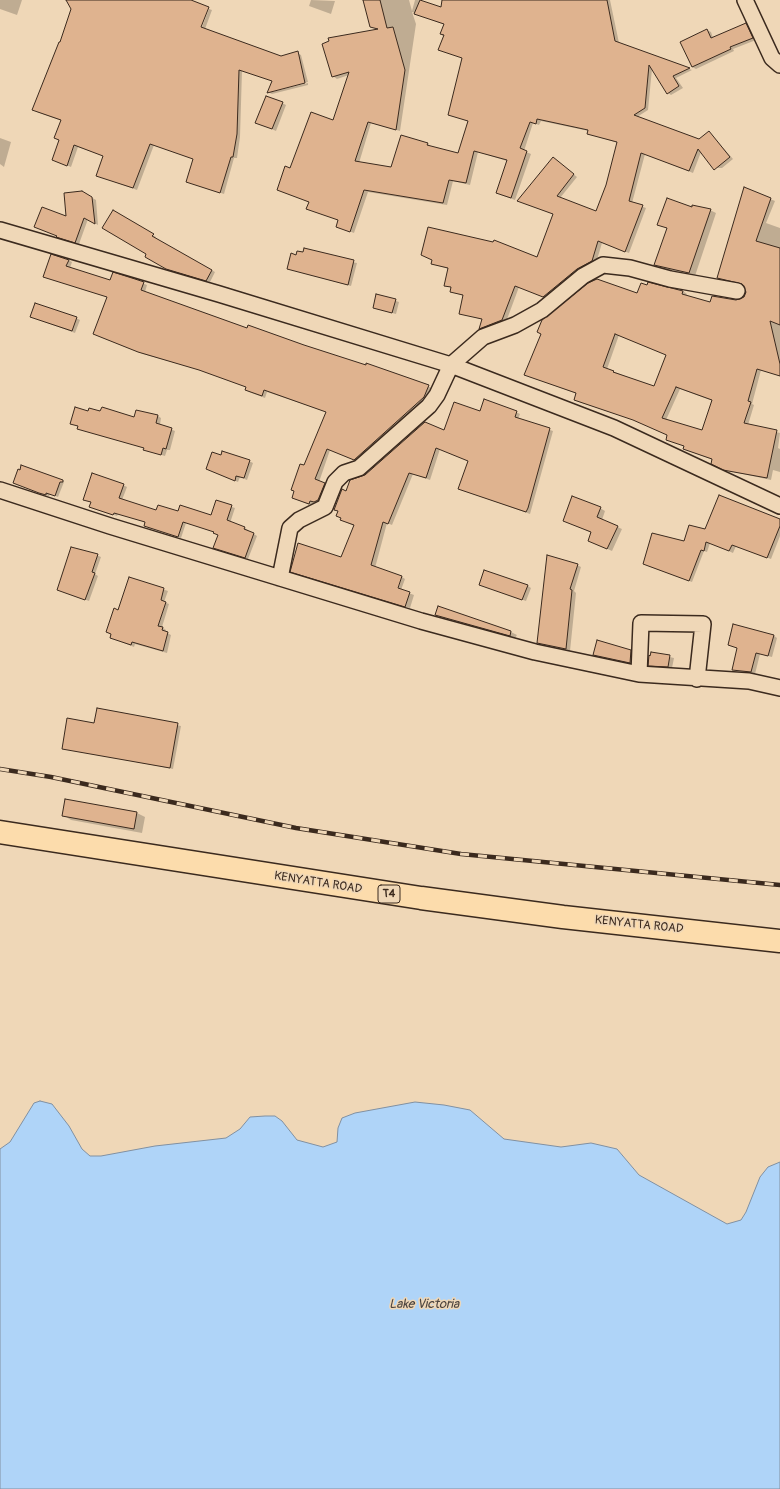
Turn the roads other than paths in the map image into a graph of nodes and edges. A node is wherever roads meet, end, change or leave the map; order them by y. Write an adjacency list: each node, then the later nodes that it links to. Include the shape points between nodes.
1 (745, 0): 2 (street, via 772,58)
2 (780, 65)
3 (0, 230): 5 (street)
4 (737, 290): 5 (street, via 670,279 630,268 603,265 583,276 542,310 516,325 483,337)
5 (450, 365): 7 (street, via 614,428); 8 (street, via 430,406 359,468 344,473 335,482 326,507 299,520 290,528)
6 (0, 490): 8 (street)
7 (780, 506)
8 (280, 578): 9 (street, via 527,650)
9 (639, 674): 10 (street); 10 (street, via 641,623 703,624)
10 (697, 679): 11 (street, via 750,681)
11 (780, 688)
12 (0, 832): 13 (highway, KENYATTA ROAD / T4, via 421,898 564,917)
13 (780, 940)

